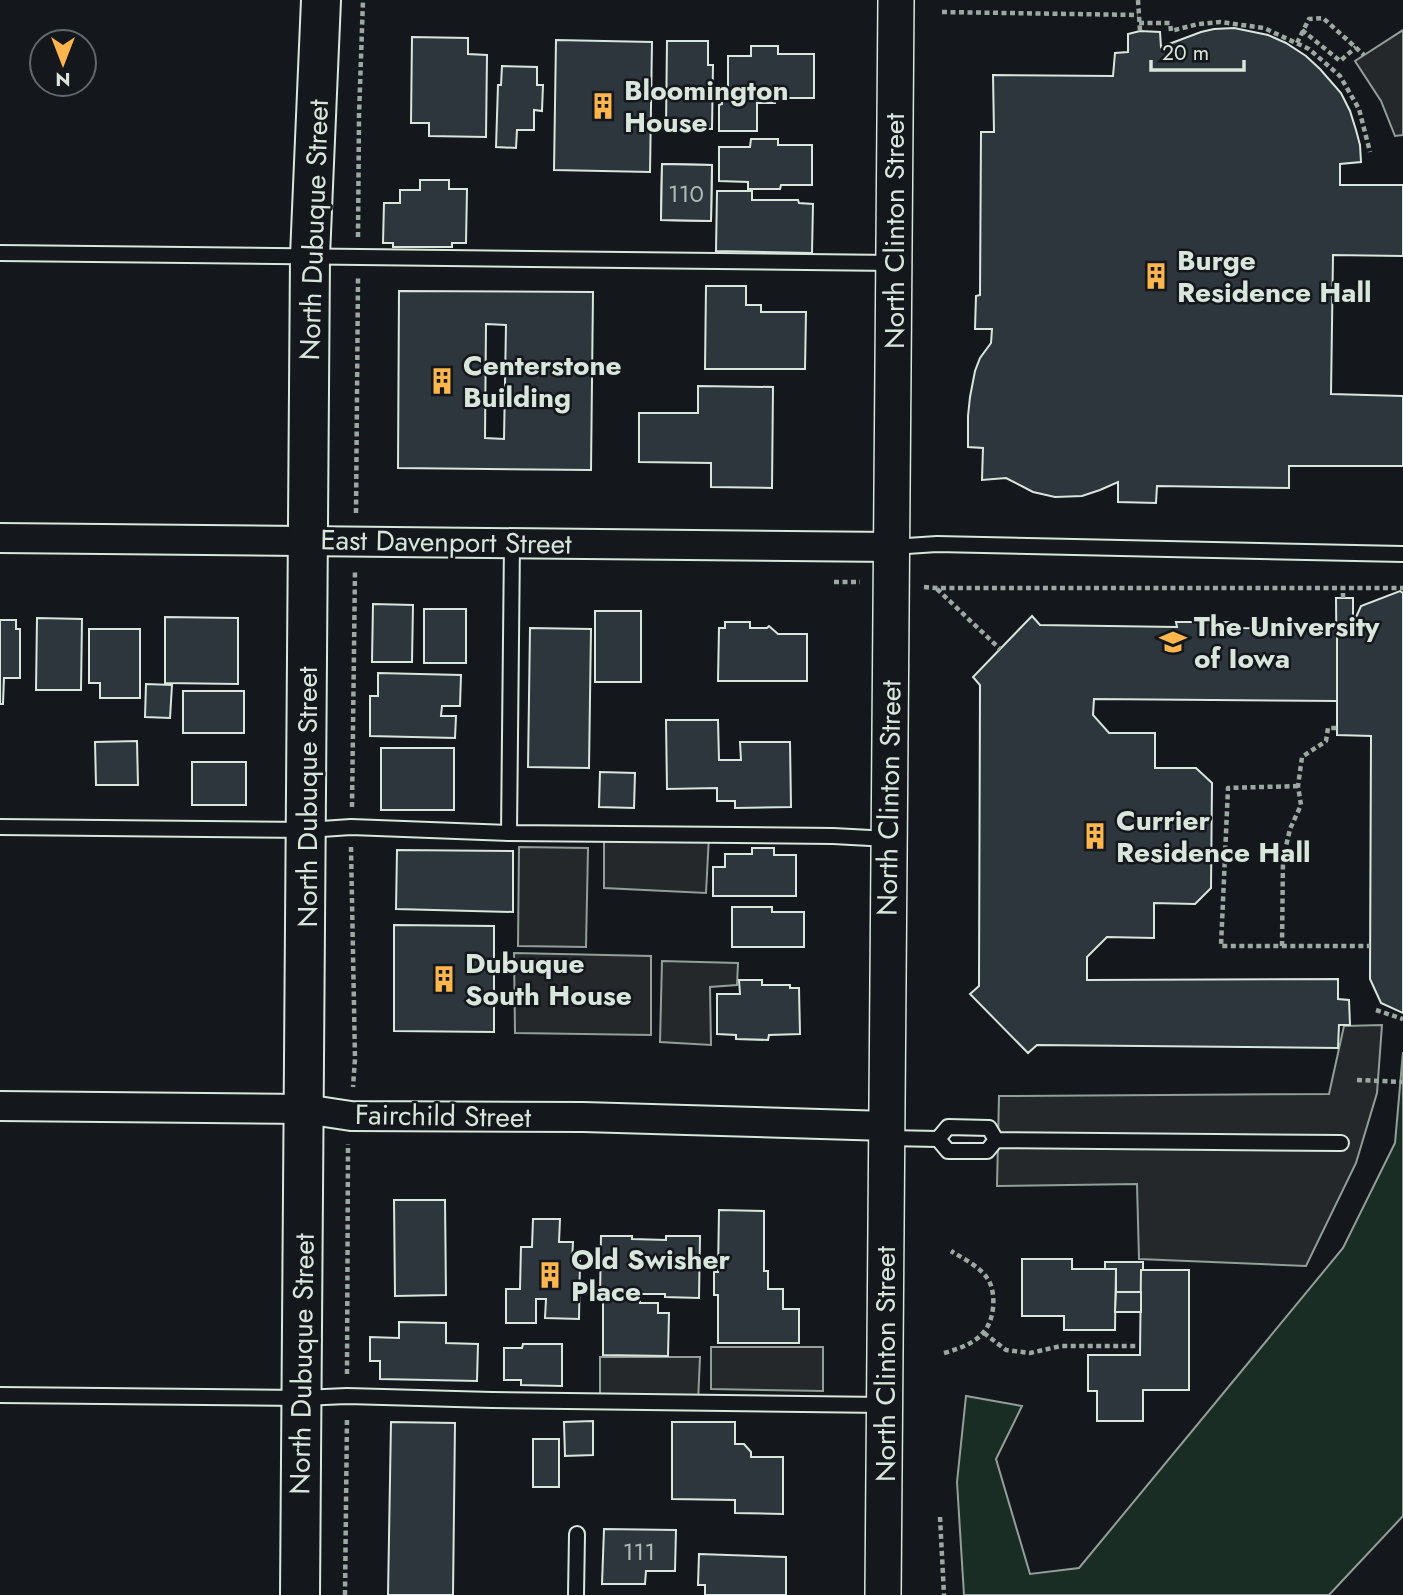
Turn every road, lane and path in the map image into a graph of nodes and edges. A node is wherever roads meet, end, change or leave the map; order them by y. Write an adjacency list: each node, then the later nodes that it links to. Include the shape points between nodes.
1 (321, 0): 15 (main road, North Dubuque Street)
2 (363, 0): 16 (path)
3 (896, 0): 17 (street, North Clinton Street)
4 (1138, 0): 6 (path)
5 (942, 12): 6 (path)
6 (1138, 15): 7 (path)
7 (1139, 23): 9 (path); 10 (path, via 1170,23 1171,32 1220,22 1264,28)
8 (1303, 30): 10 (path); 11 (path, via 1340,61); 11 (path, via 1309,19 1323,18)
9 (1140, 32)
10 (1297, 43): 13 (path, via 1340,76 1359,109)
11 (1356, 47): 12 (path)
12 (1364, 55)
13 (1370, 152)
14 (0, 253): 15 (lane)
15 (310, 256): 16 (lane); 19 (main road, North Dubuque Street)
16 (358, 257): 17 (lane); 20 (path)
17 (894, 263): 22 (street, North Clinton Street)
18 (0, 538): 19 (street, East Davenport Street)
19 (309, 541): 20 (street, East Davenport Street); 35 (main road, North Dubuque Street)
20 (355, 541): 21 (street, East Davenport Street); 34 (path)
21 (512, 543): 22 (street, East Davenport Street); 36 (lane)
22 (892, 547): 23 (lane, via 937,544); 25 (street, North Clinton Street)
23 (1403, 554)
24 (834, 582): 25 (path)
25 (891, 583): 26 (path); 37 (street, North Clinton Street)
26 (937, 588): 27 (path); 30 (path)
27 (1343, 588): 28 (path); 29 (path)
28 (1403, 588)
29 (1343, 598)
30 (1000, 649)
31 (1337, 728): 32 (path, via 1328,728 1326,741 1302,757)
32 (1298, 786): 38 (path, via 1301,805 1283,859); 38 (path, via 1228,788 1221,946)
33 (0, 827): 35 (lane)
34 (352, 827): 35 (lane); 36 (lane); 46 (path, via 355,1059)
35 (307, 830): 45 (main road, North Dubuque Street)
36 (509, 833): 37 (lane)
37 (889, 839): 47 (street, North Clinton Street)
38 (1282, 946): 39 (path)
39 (1370, 946)
40 (1376, 1010): 41 (path)
41 (1403, 1019)
42 (1357, 1080): 43 (path)
43 (1403, 1082)
44 (0, 1106): 45 (street, Fairchild Street)
45 (305, 1109): 46 (street, Fairchild Street); 57 (main road, North Dubuque Street)
46 (351, 1116): 47 (street, Fairchild Street, via 583,1118); 56 (path)
47 (887, 1132): 48 (lane); 58 (street, North Clinton Street)
48 (938, 1139): 49 (lane, via 948,1150 987,1150); 49 (lane, via 948,1127 989,1128)
49 (996, 1140): 50 (lane)
50 (1341, 1143)
51 (951, 1251): 52 (path, via 990,1283 994,1301)
52 (984, 1333): 53 (path, via 1006,1350 1030,1353 1061,1346); 54 (path, via 967,1346)
53 (1138, 1346)
54 (944, 1353)
55 (0, 1395): 57 (lane)
56 (347, 1396): 57 (lane); 58 (lane); 62 (path)
57 (302, 1398): 61 (main road, North Dubuque Street)
58 (884, 1405): 64 (street, North Clinton Street)
59 (940, 1517): 65 (path)
60 (577, 1534): 63 (lane)
61 (300, 1595)
62 (345, 1595)
63 (576, 1595)
64 (883, 1595)
65 (944, 1595)

